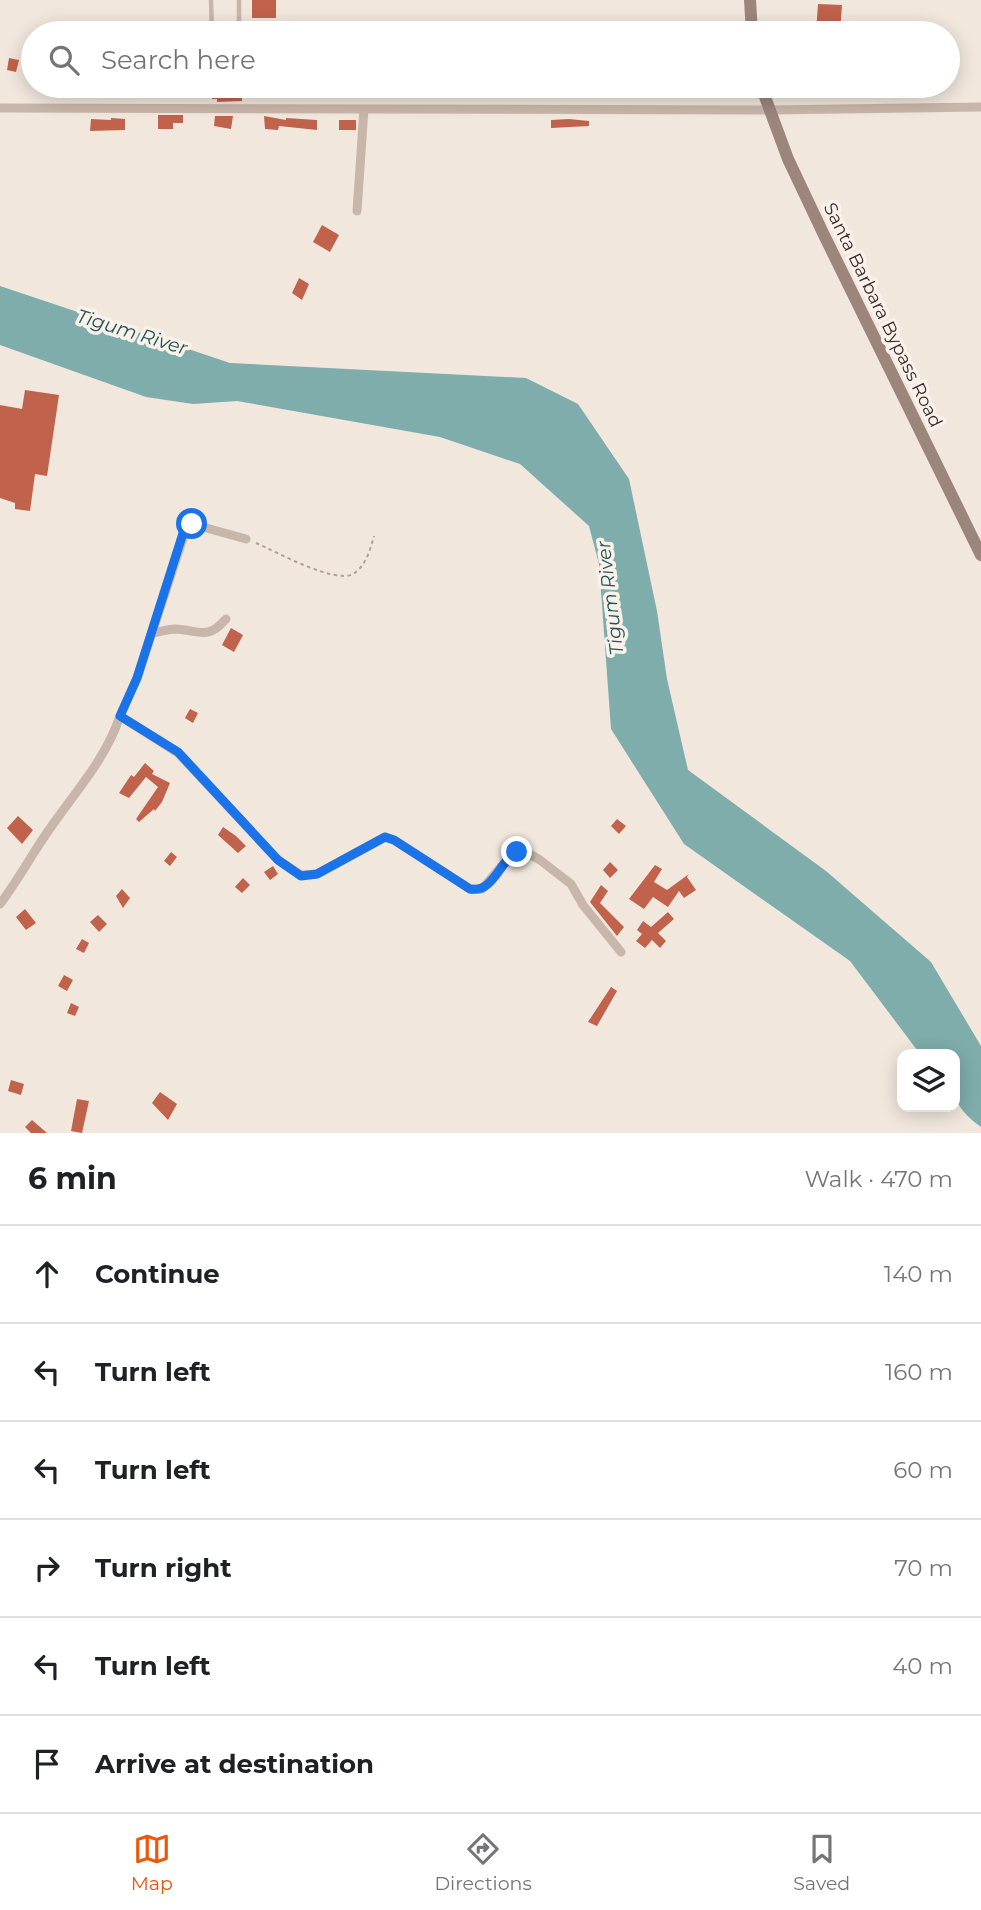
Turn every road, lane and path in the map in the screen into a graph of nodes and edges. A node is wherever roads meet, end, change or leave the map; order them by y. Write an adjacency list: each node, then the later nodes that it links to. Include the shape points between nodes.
1 (211, 0): 4 (lane)
2 (239, 0): 5 (lane)
3 (750, 0): 6 (main road)
4 (212, 21)
5 (239, 21)
6 (751, 21)
7 (765, 98): 11 (main road, Santa Barbara Bypass Road)
8 (981, 107): 11 (street)
9 (0, 108): 10 (street)
10 (365, 109): 11 (street); 12 (street)
11 (769, 110): 15 (main road, Santa Barbara Bypass Road, via 823,233)
12 (357, 211)
13 (374, 537): 14 (path, via 367,559 355,573 343,577)
14 (246, 539): 17 (street, via 187,526)
15 (981, 555)
16 (226, 619): 17 (street, via 204,634 174,629)
17 (153, 633): 18 (street)
18 (120, 716): 19 (street, via 97,766); 20 (street, via 178,752 278,860 301,876 317,874 385,837 476,890 487,886 512,854 524,851 571,884)
19 (0, 904)
20 (621, 952)

